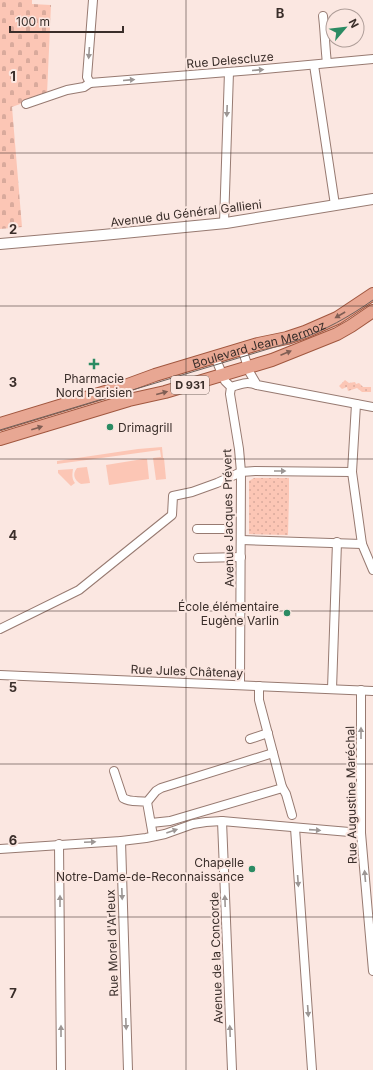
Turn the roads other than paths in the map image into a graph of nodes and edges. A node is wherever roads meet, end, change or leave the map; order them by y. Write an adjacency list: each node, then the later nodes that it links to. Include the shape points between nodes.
1 (93, 0): 7 (street, one-way to 7, via 87,77)
2 (323, 16): 4 (street)
3 (373, 59): 4 (street, Rue Delescluze)
4 (327, 62): 5 (street, Rue Delescluze)
5 (314, 65): 6 (street, Rue Delescluze, one-way to 5); 10 (street)
6 (229, 72): 7 (street, Rue Delescluze, one-way to 6); 11 (street, one-way to 11)
7 (90, 83): 8 (street, Rue Delescluze)
8 (26, 104)
9 (373, 199): 10 (street, Avenue du Général Gallieni)
10 (335, 205): 11 (street, Avenue du Général Gallieni)
11 (224, 223): 12 (street, Avenue du Général Gallieni)
12 (0, 244)
13 (373, 294): 15 (main road, Boulevard Jean Mermoz / D 931, one-way to 15, via 322,325 287,338)
14 (373, 311): 17 (main road, Boulevard Jean Mermoz / D 931, one-way to 14, via 337,334)
15 (242, 349): 16 (main road, Boulevard Jean Mermoz / D 931); 17 (street)
16 (215, 357): 18 (street); 23 (main road, Boulevard Jean Mermoz / D 931)
17 (248, 367): 18 (main road, Boulevard Jean Mermoz / D 931); 19 (street)
18 (222, 375): 20 (street); 24 (main road, Boulevard Jean Mermoz / D 931, one-way to 18)
19 (257, 385): 20 (street, via 249,382); 21 (street)
20 (231, 387): 25 (street, Avenue Jacques Prévert)
21 (356, 404): 22 (street); 26 (street)
22 (373, 407)
23 (0, 424)
24 (0, 439)
25 (241, 472): 26 (street, one-way to 26); 28 (street, Avenue Jacques Prévert); 35 (street, via 192,492 173,496 172,515 79,590)
26 (352, 472): 31 (street)
27 (197, 529): 28 (street)
28 (241, 529): 29 (street, Avenue Jacques Prévert)
29 (241, 540): 30 (street); 32 (street, Avenue Jacques Prévert)
30 (337, 542): 31 (street); 39 (street)
31 (362, 544): 34 (street)
32 (241, 557): 33 (street); 37 (street, Avenue Jacques Prévert)
33 (198, 558)
34 (373, 570)
35 (0, 629)
36 (0, 675): 37 (street, Rue Jules Châtenay)
37 (240, 685): 38 (street, Rue Jules Châtenay)
38 (259, 686): 39 (street, Rue Jules Châtenay); 42 (street, via 259,700)
39 (332, 689): 40 (street, Rue Jules Châtenay)
40 (361, 690): 41 (street, Rue Jules Châtenay); 52 (street, Rue Augustine Maréchal, one-way to 40)
41 (373, 691)
42 (268, 733): 43 (street); 44 (street)
43 (250, 739)
44 (273, 753): 46 (street); 47 (street, via 161,788)
45 (114, 771): 47 (street, via 124,798)
46 (282, 787): 48 (street); 50 (street, via 170,821)
47 (147, 802): 50 (street)
48 (292, 815)
49 (222, 821): 51 (street); 53 (street, one-way to 49, via 193,824); 60 (street, Avenue de la Concorde, one-way to 49)
50 (151, 823): 53 (street)
51 (295, 828): 52 (street, one-way to 52); 61 (street, one-way to 61)
52 (361, 833): 57 (street, Rue Augustine Maréchal, one-way to 52)
53 (153, 836): 54 (street)
54 (120, 841): 55 (street, one-way to 54); 59 (street, Rue Morel d'Arleux, one-way to 59)
55 (59, 844): 56 (street); 58 (street, one-way to 55)
56 (0, 849)
57 (373, 971)
58 (61, 1070)
59 (128, 1070)
60 (232, 1070)
61 (312, 1070)

